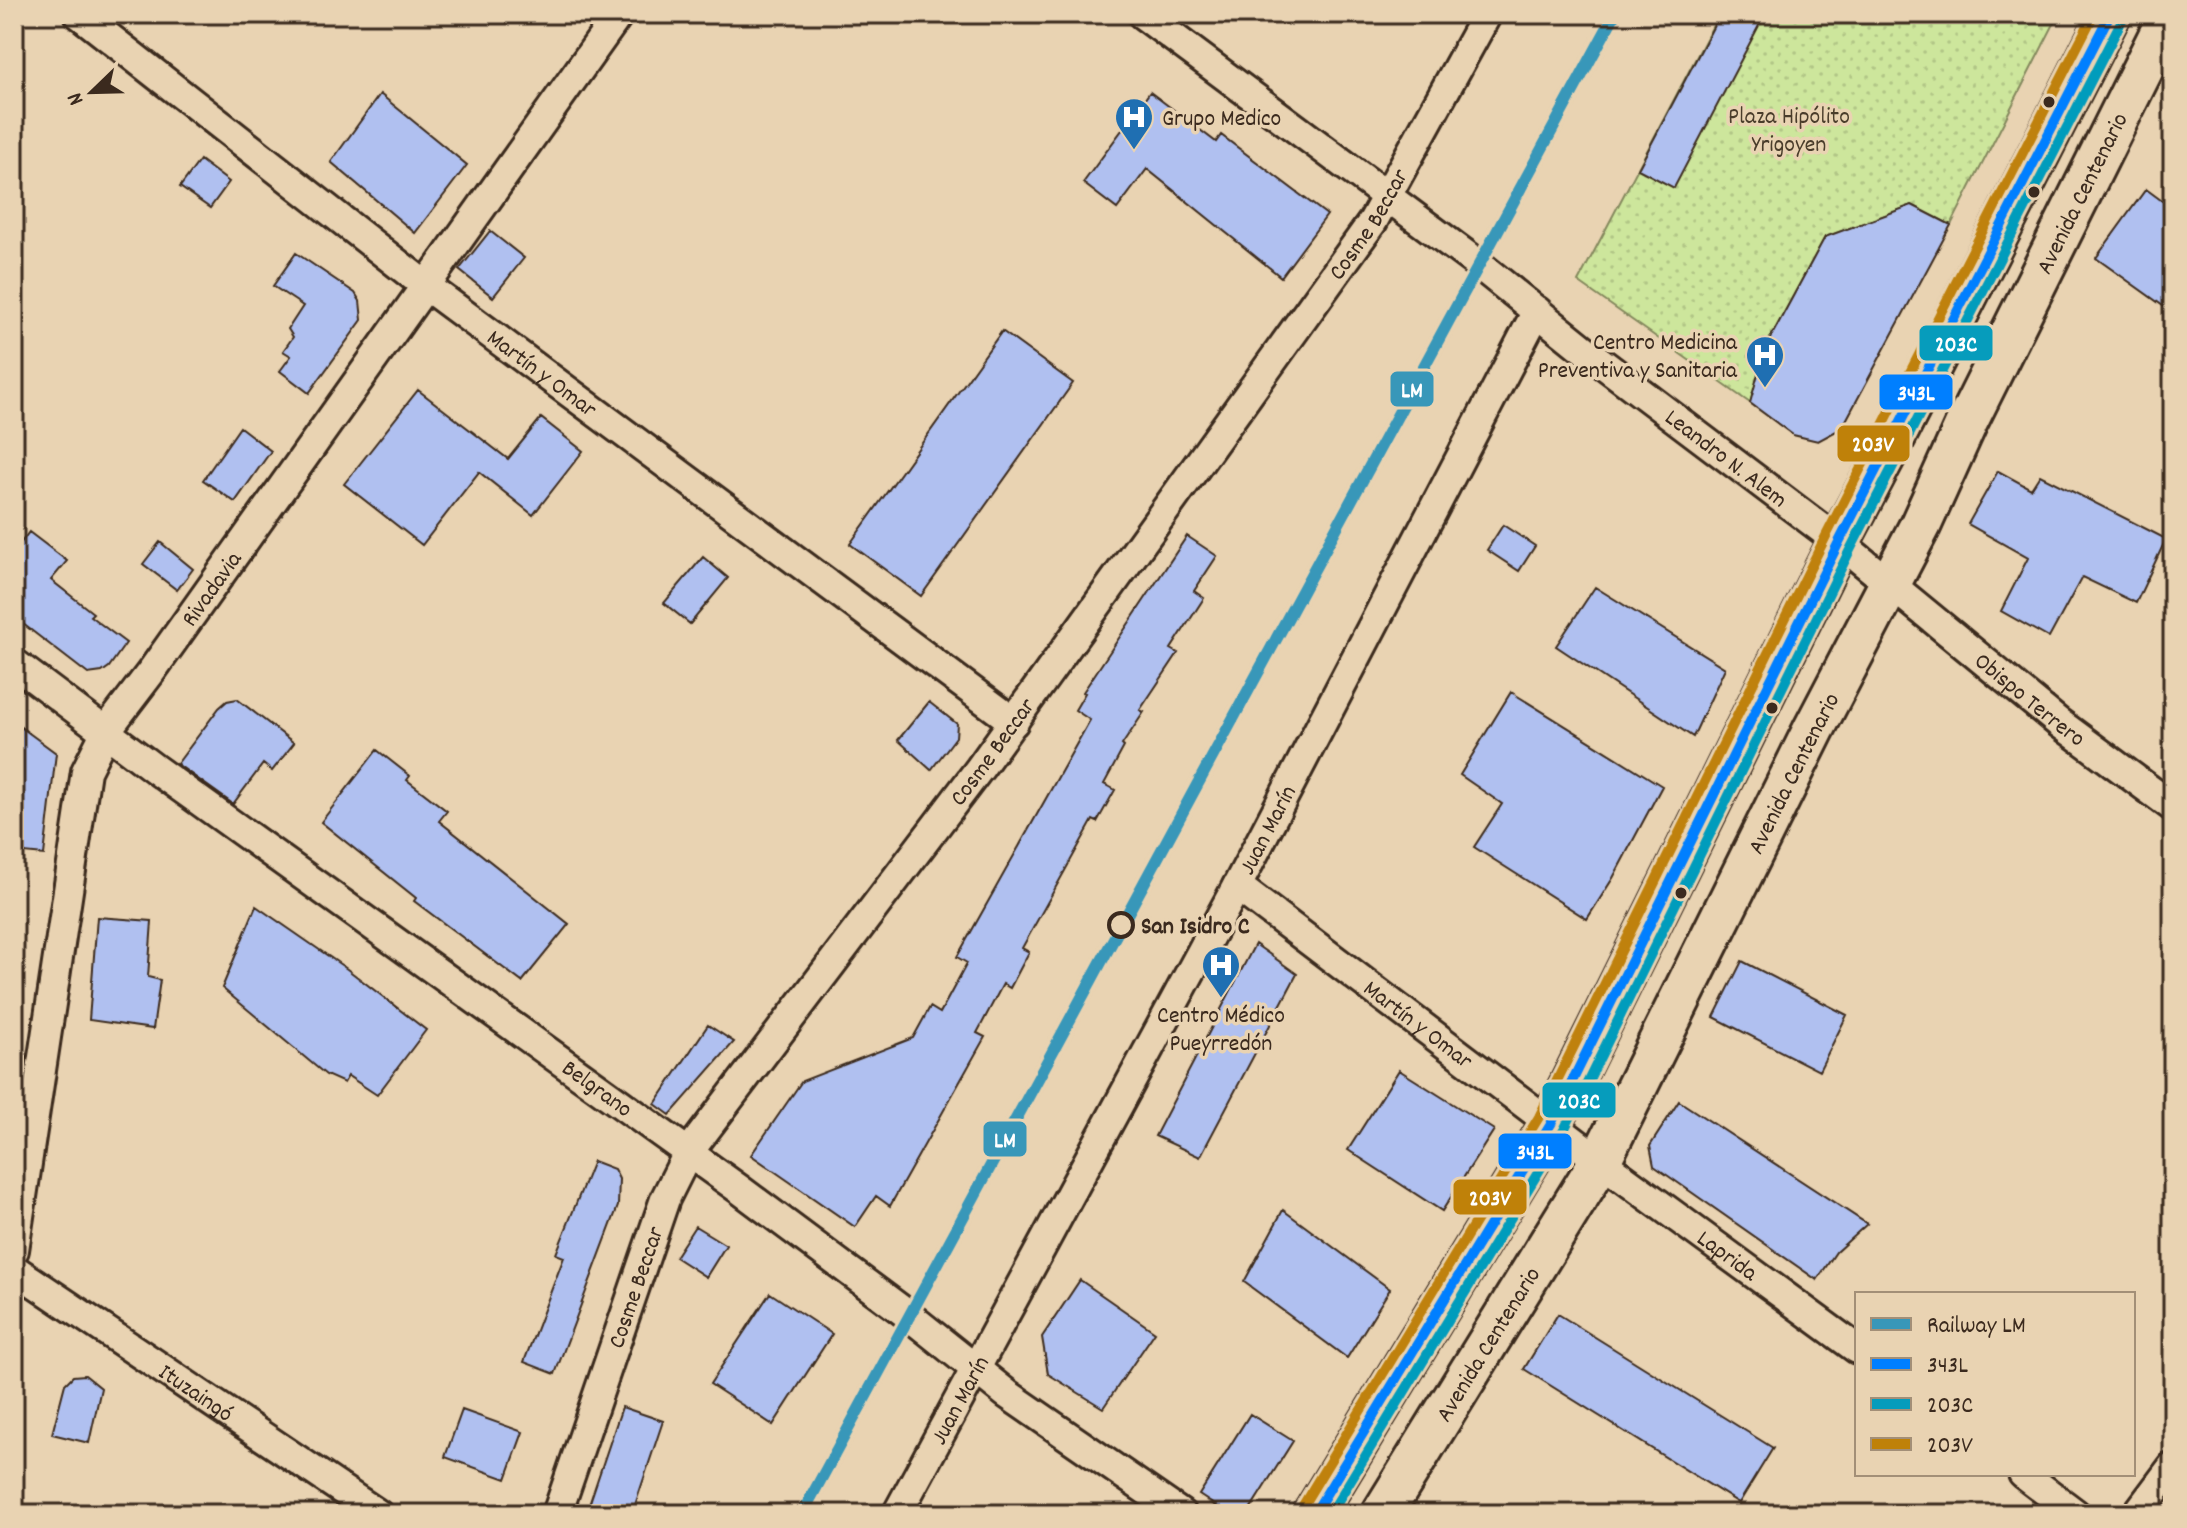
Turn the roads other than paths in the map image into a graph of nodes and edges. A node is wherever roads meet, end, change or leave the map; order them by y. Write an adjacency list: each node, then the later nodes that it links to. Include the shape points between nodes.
1 (79, 14): 8 (street, Martín y Omar)
2 (619, 14): 8 (street, Rivadavia)
3 (1142, 14): 7 (street, Leandro N. Alem)
4 (1487, 14): 7 (street, Cosme Beccar)
5 (2110, 14): 10 (main road)
6 (2170, 14): 11 (main road, Avenida Centenario)
7 (1387, 198): 9 (street, Leandro N. Alem); 13 (street, Cosme Beccar)
8 (426, 286): 13 (street, Martín y Omar); 14 (street, Rivadavia)
9 (1537, 311): 10 (street, Leandro N. Alem); 16 (street, Juan Marín)
10 (1839, 542): 11 (street, Leandro N. Alem); 17 (main road)
11 (1891, 584): 15 (street, Obispo Terrero, via 2058,722); 19 (main road, Avenida Centenario)
12 (14, 663): 14 (street, Belgrano)
13 (1014, 722): 18 (street, Cosme Beccar)
14 (106, 731): 18 (street, Belgrano); 20 (street, Rivadavia, via 86,771)
15 (2173, 807)
16 (1237, 886): 17 (street, Martín y Omar); 23 (street, Juan Marín)
17 (1551, 1124): 19 (street, Martín y Omar); 30 (main road)
18 (688, 1153): 23 (street, Belgrano); 27 (street, Cosme Beccar, via 665,1199)
19 (1600, 1161): 22 (street, Laprida); 31 (main road, Avenida Centenario)
20 (14, 1250)
21 (14, 1269): 26 (street, Ituzaingó)
22 (1855, 1348)
23 (976, 1371): 28 (street, Juan Marín); 29 (street, Belgrano)
24 (2173, 1466): 33 (street)
25 (2026, 1476): 32 (street)
26 (378, 1514)
27 (557, 1514)
28 (897, 1514)
29 (1181, 1514)
30 (1314, 1514)
31 (1382, 1514)
32 (2076, 1514)
33 (2137, 1514)

